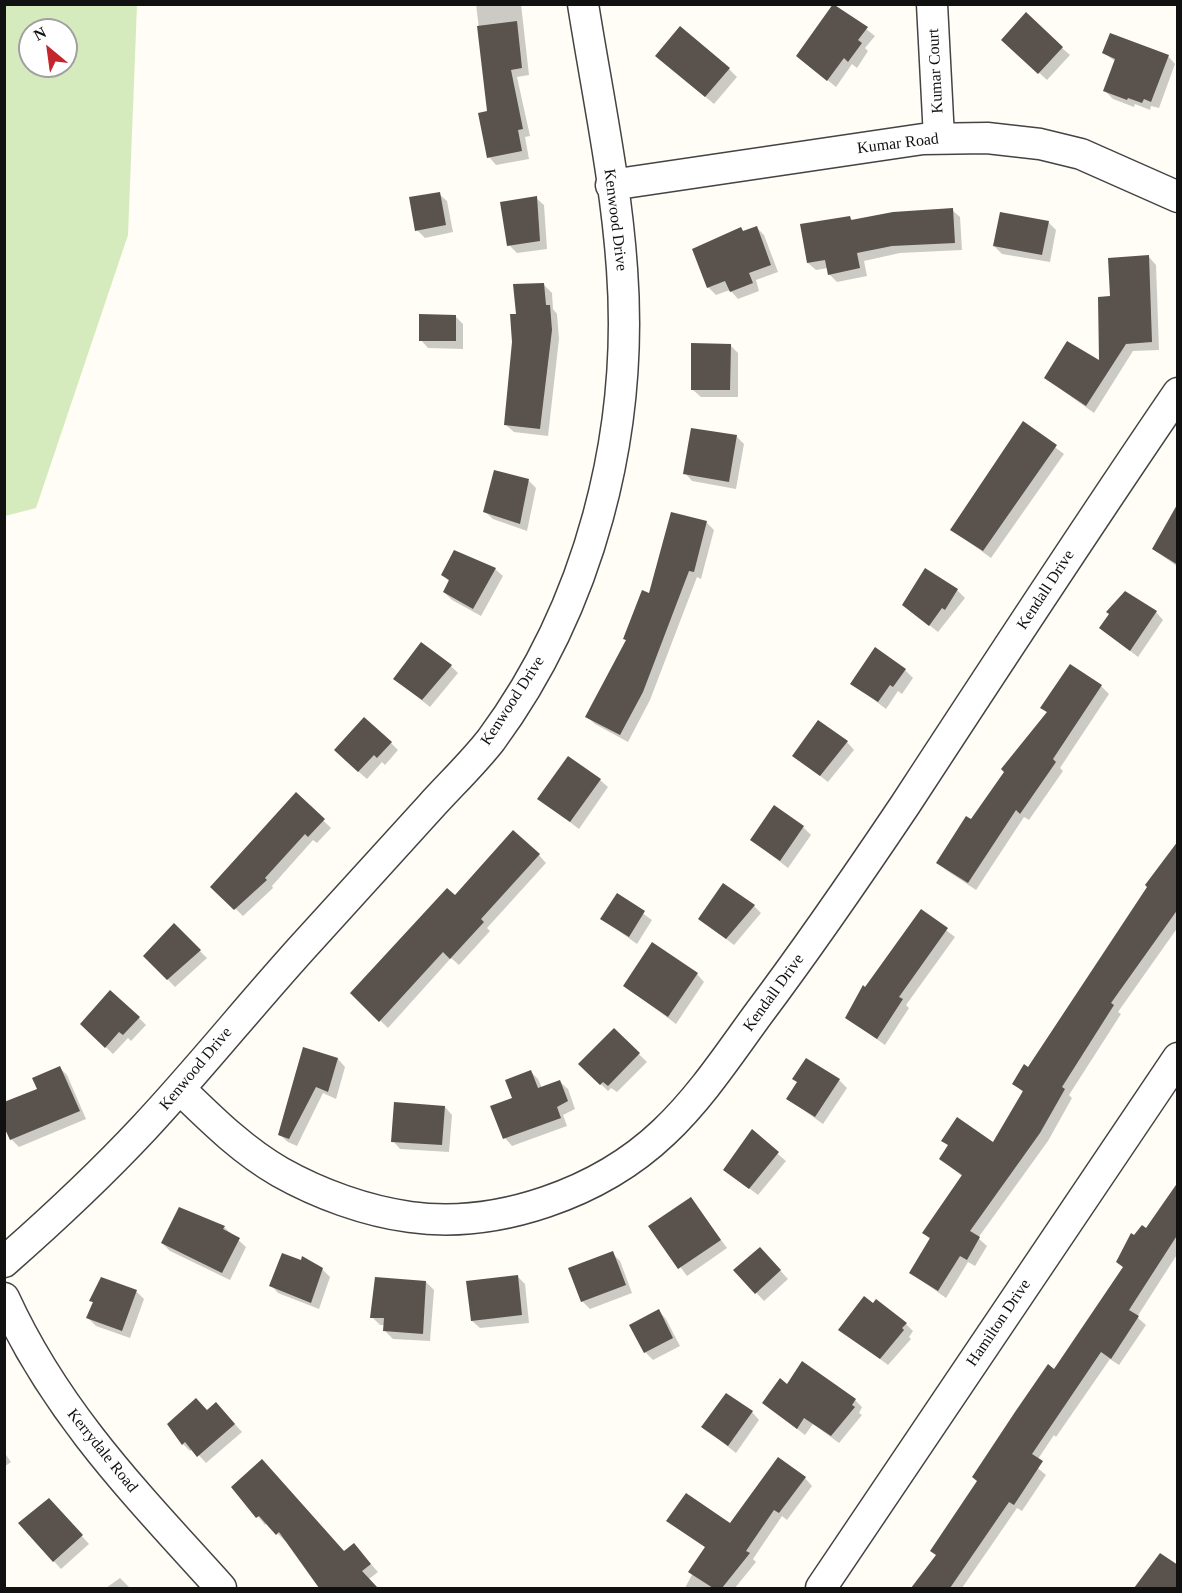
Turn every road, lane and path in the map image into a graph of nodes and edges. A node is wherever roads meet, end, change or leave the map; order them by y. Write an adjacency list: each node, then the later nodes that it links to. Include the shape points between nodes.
1 (583, 4): 4 (street, Kenwood Drive)
2 (933, 4): 3 (street, Kumar Court)
3 (939, 138): 4 (street, Kumar Road); 5 (street, Kumar Road, via 1040,144 1071,152)
4 (611, 185): 8 (street, Kenwood Drive, via 622,280 624,355 617,426 605,494 559,623 528,684 490,741 246,1009)
5 (1178, 197)
6 (1178, 393): 8 (street, Kendall Drive, via 836,908 702,1092 663,1133 625,1162 576,1190 522,1209 475,1217 408,1217 357,1205 281,1172 237,1144)
7 (1178, 1058): 12 (street, Hamilton Drive)
8 (180, 1089): 9 (street, Kenwood Drive, via 61,1212)
9 (4, 1262)
10 (4, 1298): 11 (street, Kerrydale Road, via 58,1397 102,1455)
11 (221, 1588)
12 (821, 1588)

